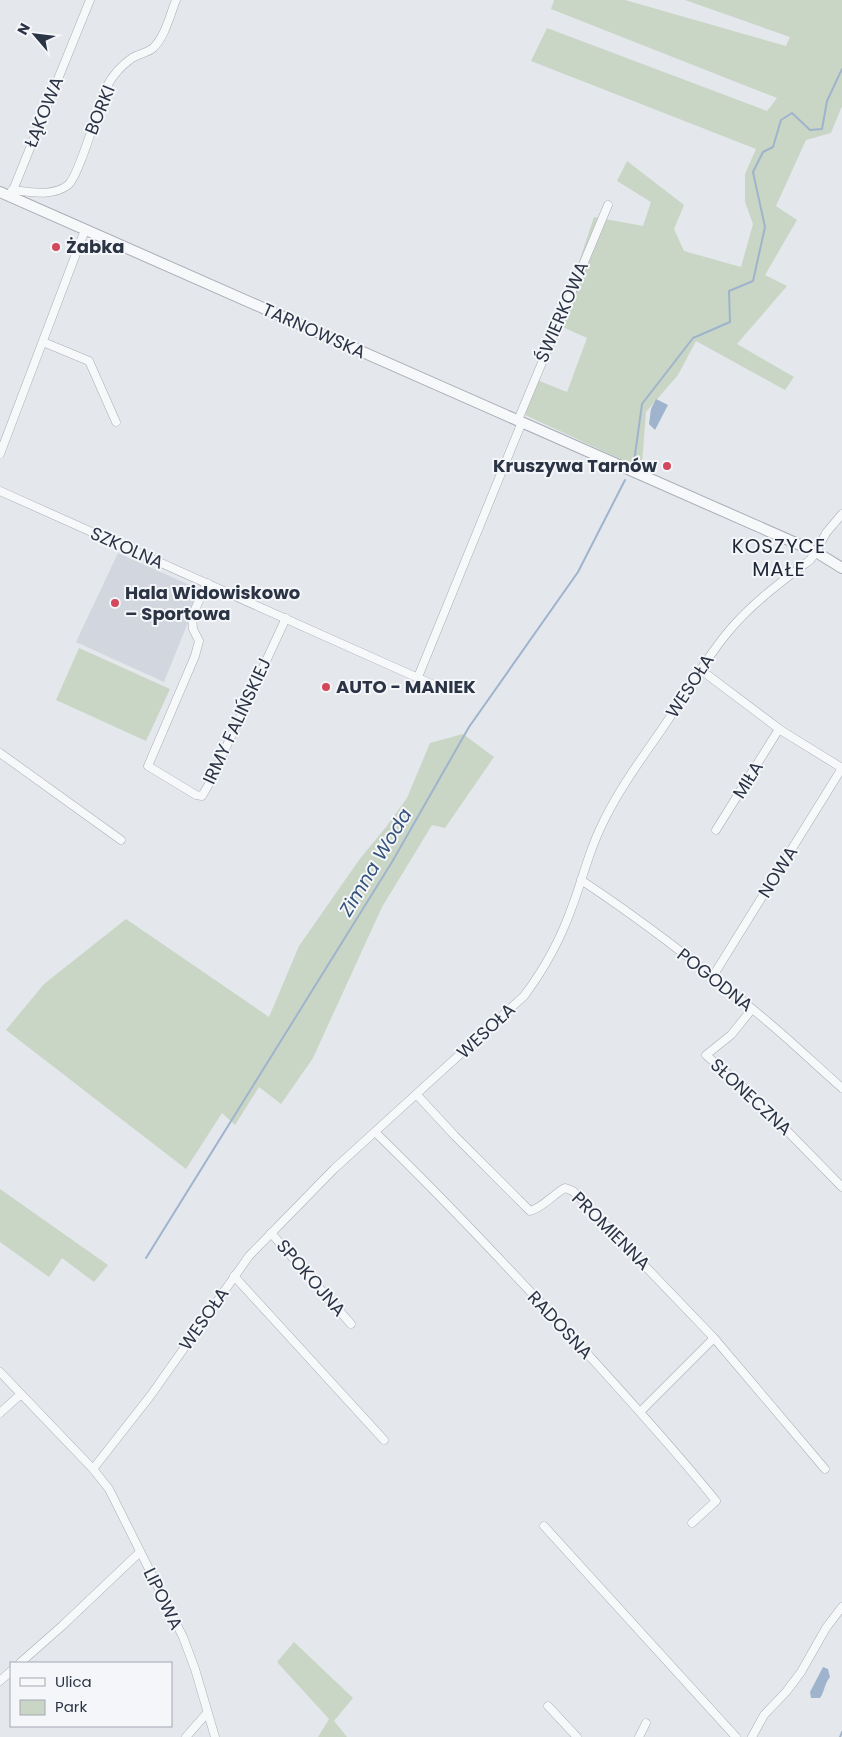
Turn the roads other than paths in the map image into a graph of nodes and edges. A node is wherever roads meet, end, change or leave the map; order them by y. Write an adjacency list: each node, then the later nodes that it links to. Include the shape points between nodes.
1 (90, 0): 4 (street, ŁĄKOWA)
2 (176, 0): 4 (street, BORKI, via 152,49 132,58 117,71 107,86 70,185 56,191)
3 (0, 192): 4 (street, TARNOWSKA)
4 (11, 194): 6 (street, TARNOWSKA)
5 (608, 205): 8 (street, ŚWIERKOWA)
6 (85, 230): 7 (street); 8 (street, TARNOWSKA)
7 (43, 342): 9 (street, via 89,361); 10 (street)
8 (520, 421): 13 (street, TARNOWSKA); 18 (street)
9 (116, 422)
10 (0, 454)
11 (0, 492): 15 (street, SZKOLNA)
12 (842, 514): 13 (street, WESOŁA)
13 (816, 552): 14 (street, TARNOWSKA); 17 (street, WESOŁA, via 759,599 728,632)
14 (842, 568)
15 (207, 583): 16 (street, SZKOLNA); 16 (street, IRMY FALIŃSKIEJ, via 192,616 193,629 199,640 195,656 148,766 196,795 202,796 209,784)
16 (286, 618): 18 (street, SZKOLNA)
17 (701, 670): 20 (street, NOWA); 25 (street, WESOŁA, via 606,816)
18 (418, 677): 19 (street, SZKOLNA)
19 (446, 690)
20 (779, 729): 22 (street, NOWA); 23 (street, MIŁA)
21 (0, 753): 24 (street)
22 (842, 768): 26 (street, NOWA)
23 (716, 830)
24 (121, 840)
25 (581, 880): 26 (street, POGODNA); 29 (street, WESOŁA, via 553,952 524,996)
26 (713, 976): 27 (street, POGODNA)
27 (752, 1009): 28 (street, POGODNA); 31 (street, SŁONECZNA, via 731,1035 706,1055 752,1095)
28 (842, 1088)
29 (417, 1095): 30 (street, WESOŁA); 35 (street, PROMIENNA, via 530,1210 539,1208 553,1194 565,1188 573,1191)
30 (375, 1132): 32 (street, WESOŁA); 38 (street, RADOSNA, via 544,1306)
31 (842, 1187)
32 (271, 1233): 33 (street, WESOŁA); 34 (street, SPOKOJNA)
33 (234, 1276): 40 (street); 41 (street, WESOŁA, via 151,1395)
34 (351, 1324)
35 (714, 1338): 38 (street); 42 (street, PROMIENNA)
36 (0, 1372): 37 (street, LIPOWA)
37 (21, 1394): 39 (street); 41 (street, LIPOWA)
38 (640, 1412): 43 (street, RADOSNA, via 716,1501)
39 (0, 1413)
40 (384, 1440)
41 (93, 1468): 45 (street, LIPOWA, via 109,1489)
42 (826, 1468)
43 (692, 1523)
44 (544, 1526): 57 (street)
45 (140, 1552): 47 (street); 51 (street, LIPOWA, via 182,1637)
46 (842, 1607): 58 (street, via 801,1672 764,1715)
47 (21, 1662)
48 (10, 1672): 49 (street)
49 (0, 1681)
50 (548, 1706): 55 (street)
51 (207, 1713): 53 (street); 54 (street, LIPOWA)
52 (646, 1723): 56 (street)
53 (186, 1737)
54 (215, 1737)
55 (577, 1737)
56 (639, 1737)
57 (736, 1737)
58 (752, 1737)

